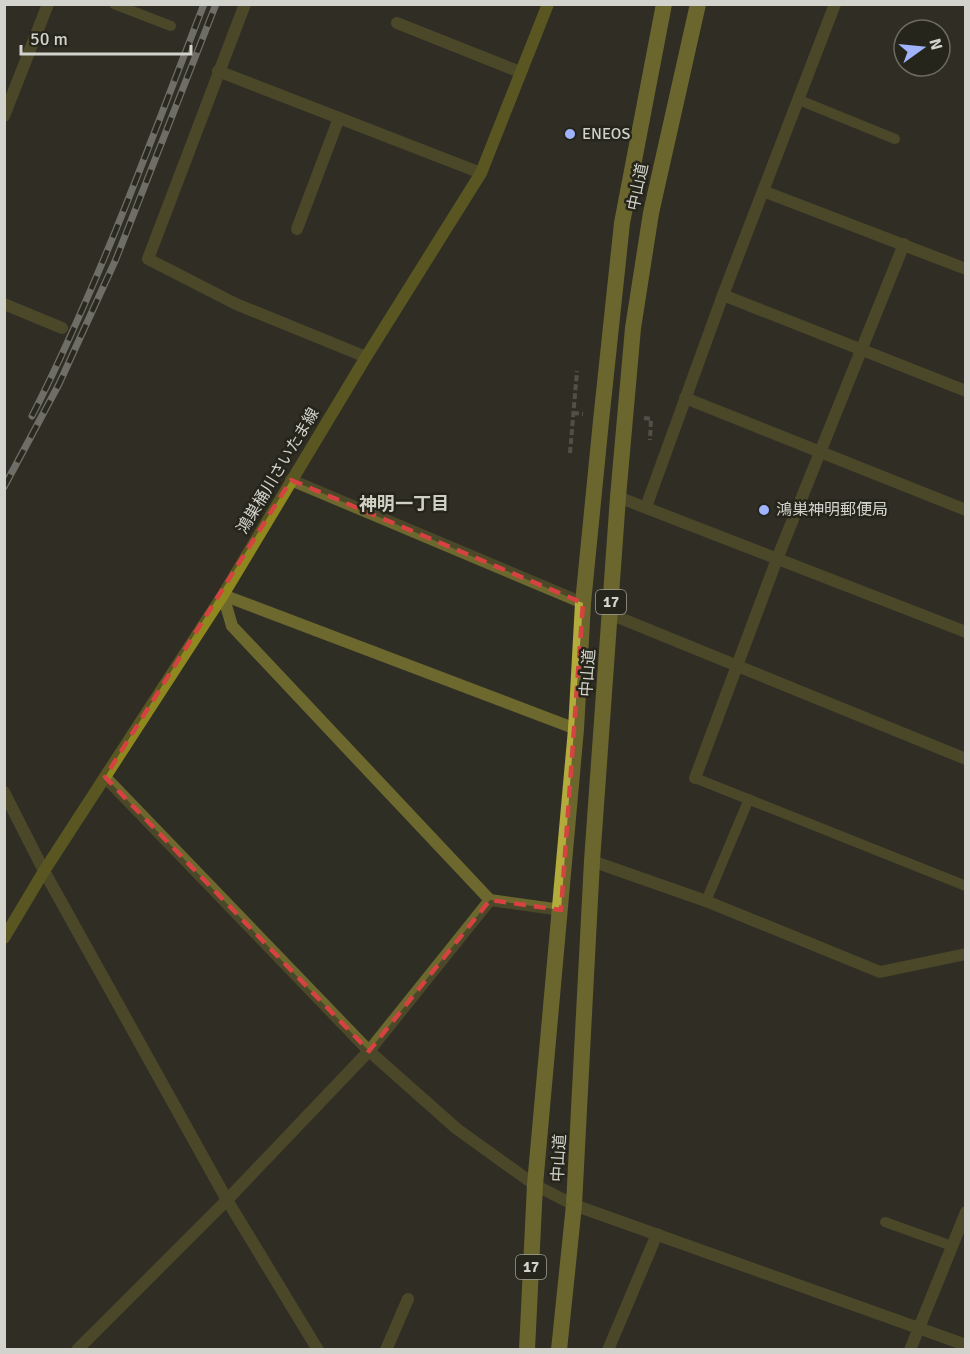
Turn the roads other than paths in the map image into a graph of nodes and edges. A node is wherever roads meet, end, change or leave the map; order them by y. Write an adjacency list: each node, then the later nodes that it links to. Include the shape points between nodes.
1 (48, 4): 13 (street)
2 (114, 4): 9 (lane)
3 (245, 4): 10 (street)
4 (548, 4): 11 (main road, 鴻巣桶川さいたま線)
5 (664, 4): 35 (highway, 中山道 / 17, via 622,223)
6 (698, 4): 30 (highway, 中山道 / 17, via 651,213 633,328)
7 (835, 4): 12 (street)
8 (397, 23): 11 (street)
9 (171, 26)
10 (219, 71): 14 (street); 25 (street, via 148,259 236,304)
11 (520, 72): 16 (main road, 鴻巣桶川さいたま線)
12 (799, 100): 15 (lane); 17 (street)
13 (4, 117)
14 (339, 118): 16 (street); 18 (street)
15 (895, 139)
16 (481, 173): 25 (main road, 鴻巣桶川さいたま線)
17 (763, 191): 19 (street); 21 (street)
18 (297, 229)
19 (904, 244): 20 (street); 24 (street)
20 (966, 269)
21 (723, 295): 24 (street); 27 (street)
22 (4, 304): 23 (street)
23 (62, 328)
24 (861, 350): 26 (street); 28 (street)
25 (366, 357): 29 (main road, 鴻巣桶川さいたま線)
26 (966, 391)
27 (685, 398): 28 (street); 31 (street)
28 (820, 452): 32 (street); 33 (street)
29 (291, 480): 34 (main road, 鴻巣桶川さいたま線); 35 (street)
30 (618, 497): 31 (street); 36 (highway, 中山道 / 17)
31 (645, 507): 33 (street)
32 (966, 510)
33 (777, 559): 37 (street); 38 (street)
34 (223, 595): 39 (street); 41 (main road, 鴻巣桶川さいたま線); 48 (street, via 232,626)
35 (583, 603): 39 (highway, 中山道 / 17)
36 (610, 614): 38 (street); 45 (highway, 中山道 / 17)
37 (966, 632)
38 (737, 667): 40 (street); 42 (street)
39 (576, 729): 50 (highway, 中山道 / 17)
40 (966, 759)
41 (105, 777): 46 (main road, 鴻巣桶川さいたま線); 53 (street)
42 (694, 778): 44 (lane)
43 (4, 792): 46 (street)
44 (749, 799): 47 (lane); 49 (lane)
45 (592, 861): 49 (street); 56 (highway, 中山道 / 17)
46 (44, 871): 51 (main road, 鴻巣桶川さいたま線); 55 (street)
47 (966, 886)
48 (490, 900): 50 (street); 53 (street)
49 (706, 901): 52 (street, via 880,972)
50 (561, 910): 54 (highway, 中山道 / 17)
51 (4, 938)
52 (966, 954)
53 (369, 1051): 54 (street, via 457,1129); 55 (street)
54 (535, 1185): 56 (street); 67 (highway, 中山道 / 17)
55 (227, 1200): 64 (street); 65 (street)
56 (574, 1205): 59 (street); 68 (highway, 中山道 / 17)
57 (966, 1212): 60 (street)
58 (885, 1222): 60 (lane)
59 (657, 1234): 62 (street); 69 (street)
60 (952, 1246): 62 (street)
61 (408, 1299): 66 (street)
62 (918, 1329): 63 (street); 70 (street)
63 (966, 1345)
64 (77, 1350)
65 (318, 1350)
66 (386, 1350)
67 (526, 1350)
68 (560, 1350)
69 (608, 1350)
70 (910, 1350)

